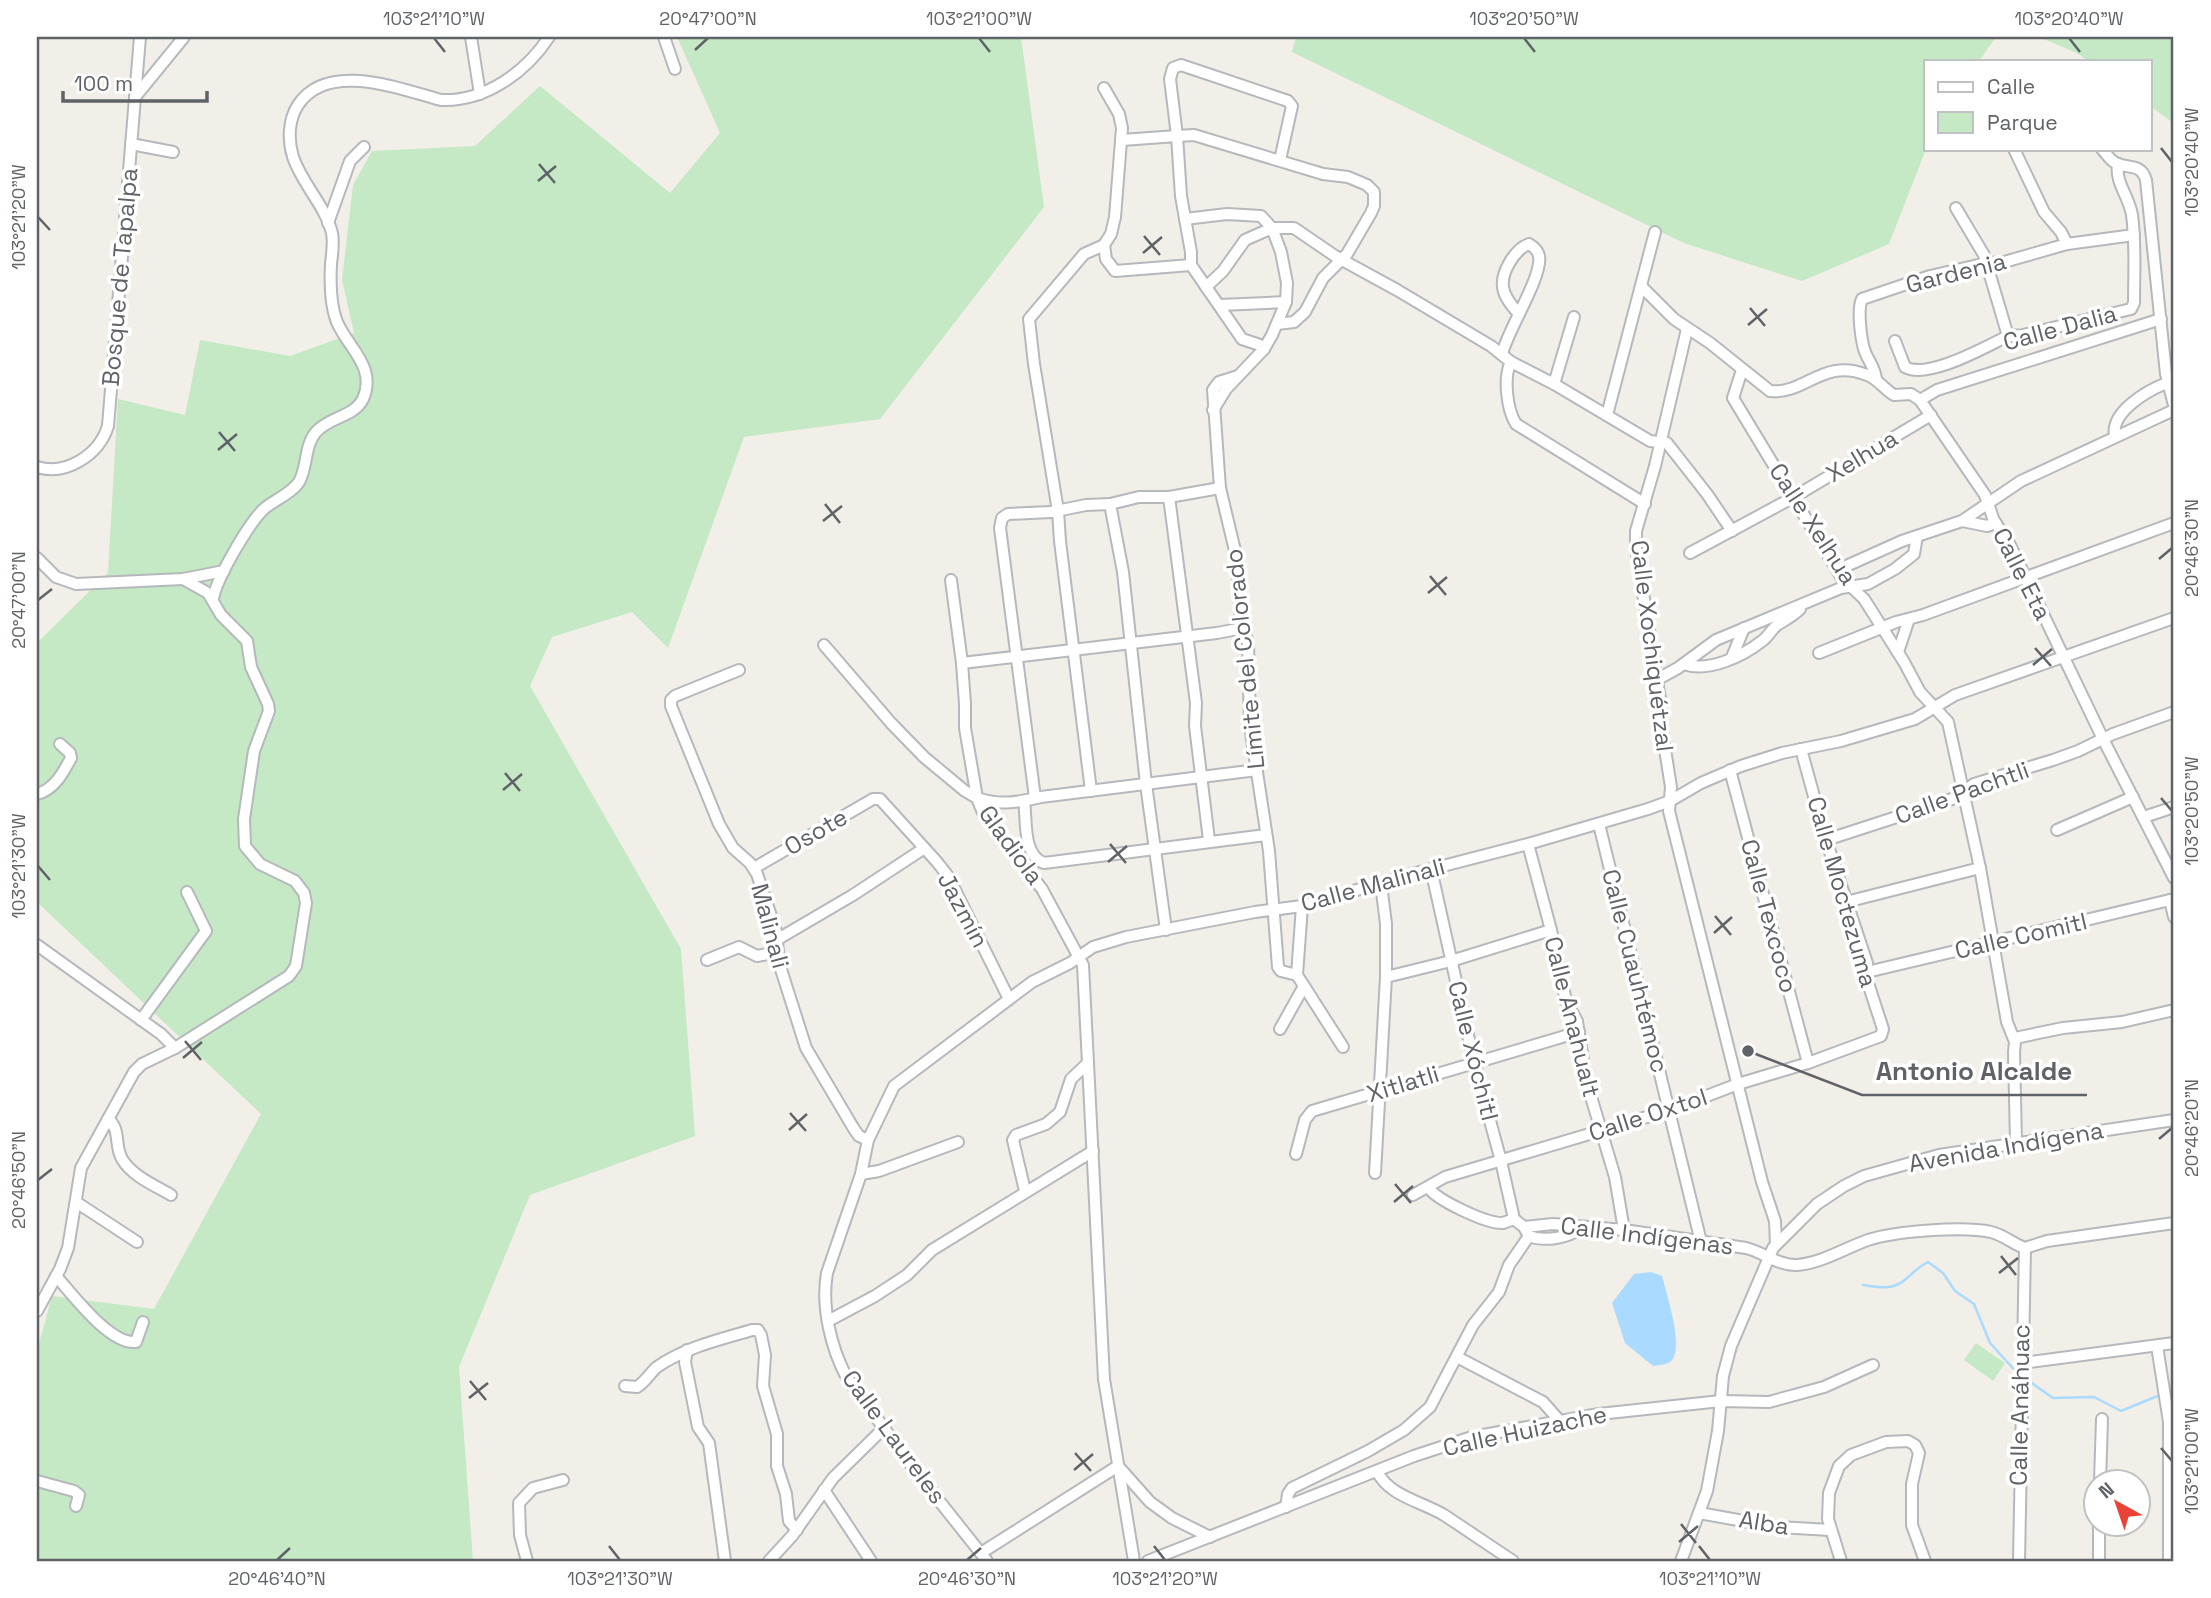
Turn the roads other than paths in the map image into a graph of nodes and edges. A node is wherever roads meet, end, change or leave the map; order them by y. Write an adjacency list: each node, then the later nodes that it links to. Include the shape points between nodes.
1 (140, 37): 9 (street, Bosque de Tapalpa)
2 (184, 37): 9 (street)
3 (471, 37): 8 (street)
4 (549, 37): 8 (street, via 512,76)
5 (664, 37): 6 (street)
6 (675, 69)
7 (1104, 88): 11 (street, via 1119,114)
8 (480, 94): 21 (street, via 441,100 349,80 328,83 309,93 292,118 291,150)
9 (135, 97): 12 (street, Bosque de Tapalpa)
10 (1177, 136): 11 (street); 17 (street, via 1194,135); 17 (street, via 1170,76 1178,65 1288,102 1292,106); 20 (street)
11 (1122, 140): 26 (street, via 1115,217)
12 (131, 144): 16 (street); 55 (street, Bosque de Tapalpa, via 108,426 98,446 74,464 55,470)
13 (365, 147): 21 (street, via 350,162)
14 (2014, 150): 25 (street, via 2044,212)
15 (2103, 150): 18 (street)
16 (173, 152)
17 (1280, 160): 27 (street, via 1348,177 1372,190 1373,209)
18 (2118, 164): 24 (street, via 2117,179 2129,200); 36 (street, via 2138,168 2146,180)
19 (1956, 208): 28 (street)
20 (1185, 219): 22 (street, via 1261,216); 29 (street)
21 (328, 223): 71 (street, via 334,247 334,311 365,368 363,399 352,412 316,433 298,483 256,517)
22 (1272, 229): 27 (street, via 1298,229); 30 (street, via 1242,242 1223,271); 32 (street, via 1285,273)
23 (1655, 232): 31 (street)
24 (2134, 235): 25 (street, Gardenia); 39 (street, Calle Dalia, via 2131,309)
25 (2067, 244): 28 (street, Gardenia)
26 (1104, 245): 29 (street, via 1105,259 1115,271); 62 (street, via 1084,254 1029,319)
27 (1342, 260): 37 (street, via 1324,278 1302,316); 42 (street)
28 (1987, 263): 39 (street); 46 (street, Gardenia, via 1862,299 1864,350)
29 (1191, 265): 30 (street)
30 (1206, 286): 33 (street)
31 (1642, 287): 38 (street); 51 (street)
32 (1286, 302): 33 (street); 37 (street)
33 (1220, 305): 41 (street, via 1242,339)
34 (1518, 313): 34 (street, via 1540,259 1529,244 1515,256 1503,281 1505,295); 42 (street)
35 (1574, 317): 47 (street)
36 (2161, 319): 45 (street); 48 (street)
37 (1277, 324): 41 (street)
38 (1687, 329): 44 (street); 54 (street, Calle Xochiquétzal)
39 (2008, 337): 40 (street, Calle Dalia, via 1949,363 1914,370 1905,366)
40 (1895, 341)
41 (1264, 349): 56 (street, Límite del Colorado, via 1238,376 1215,385)
42 (1502, 354): 43 (street)
43 (1511, 362): 47 (street); 60 (street, via 1507,376 1516,424)
44 (1742, 370): 46 (street, via 1773,392 1839,369); 58 (street, Calle Xelhua, via 1733,398)
45 (2169, 377): 49 (street); 53 (street, via 2123,413 2115,425)
46 (1876, 379): 48 (street, via 1894,395)
47 (1555, 384): 51 (street)
48 (1916, 397): 52 (street, Calle Eta)
49 (2174, 405)
50 (2174, 410): 53 (street)
51 (1606, 415): 54 (street, via 1650,441)
52 (1931, 415): 58 (street, Xelhua); 61 (street, Calle Eta)
53 (2115, 436): 61 (street, via 2021,481)
54 (1660, 442): 60 (street, Calle Xochiquétzal); 66 (street, via 1671,446)
55 (37, 467)
56 (1220, 488): 57 (street); 80 (street, Límite del Colorado, via 1237,559)
57 (1169, 497): 59 (street, via 1139,497); 83 (street)
58 (1794, 497): 66 (street, Xelhua); 70 (street, Calle Xelhua)
59 (1110, 504): 62 (street); 84 (street)
60 (1645, 504): 95 (street, Calle Xochiquétzal, via 1636,531 1636,549)
61 (1989, 504): 63 (street); 64 (street, Calle Eta)
62 (1058, 511): 86 (street); 89 (street, via 1008,514 1001,520)
63 (1962, 521): 64 (street, via 1987,526); 67 (street)
64 (1996, 523): 72 (street, Calle Eta)
65 (2174, 523): 72 (street)
66 (1732, 531): 68 (street, Xelhua)
67 (1917, 536): 70 (street, via 1844,567); 75 (street, via 1913,554 1895,569 1868,584)
68 (1690, 553)
69 (37, 558): 73 (street, via 56,577 76,584)
70 (1834, 564): 75 (street, Calle Xelhua)
71 (224, 571): 73 (street); 76 (street)
72 (2025, 578): 79 (street); 91 (street, Calle Eta)
73 (183, 579): 76 (street)
74 (951, 580): 92 (street)
75 (1850, 587): 77 (street); 82 (street, Calle Xelhua)
76 (213, 599): 158 (street, via 247,641 251,667 269,708 254,751 243,819 245,846 260,864 295,881 306,903 292,973)
77 (1801, 605): 81 (street); 90 (street, via 1764,640)
78 (2174, 618): 91 (street, Calle Malinali)
79 (1909, 619): 82 (street); 87 (street)
80 (1243, 628): 83 (street); 101 (street, Límite del Colorado, via 1248,643 1250,726)
81 (1744, 628): 90 (street); 93 (street, via 1716,640)
82 (1883, 628): 87 (street, Calle Xelhua); 88 (street)
83 (1186, 636): 84 (street); 103 (street)
84 (1131, 642): 86 (street); 104 (street)
85 (824, 645): 110 (street, Gladiola, via 924,757)
86 (1074, 649): 89 (street); 105 (street)
87 (1898, 652): 96 (street, Calle Xelhua)
88 (1818, 653)
89 (1016, 656): 92 (street); 111 (street)
90 (1731, 657): 93 (street, via 1713,664)
91 (2064, 658): 96 (street, Calle Malinali, via 1955,695); 98 (street, Calle Eta)
92 (962, 663): 110 (street, via 965,728)
93 (1684, 664): 95 (street)
94 (739, 670): 125 (street, Malinali, via 675,696 671,703 719,824 733,848)
95 (1658, 679): 113 (street, Calle Xochiquétzal)
96 (1934, 708): 100 (street, Calle Malinali, via 1915,719); 106 (street, via 1948,722)
97 (2174, 712): 98 (street, Calle Pachtli)
98 (2104, 739): 106 (street, Calle Pachtli, via 1973,784); 108 (street, Calle Eta)
99 (60, 744): 107 (street, via 70,753 70,761 56,783)
100 (1801, 749): 102 (street, Calle Malinali); 120 (street, Calle Moctezuma)
101 (1257, 770): 103 (street); 118 (street, Límite del Colorado)
102 (1730, 770): 113 (street, Calle Malinali); 161 (street, Calle Texcoco)
103 (1202, 777): 104 (street); 119 (street)
104 (1146, 784): 105 (street); 123 (street)
105 (1091, 791): 111 (street)
106 (1963, 792): 120 (street, Calle Pachtli); 126 (street)
107 (37, 794)
108 (2133, 797): 115 (street, Calle Eta); 117 (street)
109 (878, 798): 122 (street, Jazmín); 125 (street, Osote)
110 (977, 798): 112 (street); 128 (street, Gladiola, via 984,815)
111 (1035, 798): 112 (street)
112 (1024, 801): 124 (street, via 1029,844)
113 (1670, 801): 116 (street, Calle Malinali); 162 (street, Calle Xochiquétzal)
114 (2174, 807): 115 (street)
115 (2144, 817): 129 (street, Calle Eta)
116 (1599, 824): 121 (street, Calle Malinali); 164 (street, Calle Cuauhtémoc)
117 (2057, 830)
118 (1266, 835): 119 (street); 135 (street, Límite del Colorado)
119 (1209, 840): 123 (street)
120 (1826, 840): 133 (street, Calle Moctezuma)
121 (1528, 844): 127 (street, Calle Malinali); 138 (street, Calle Anahualt)
122 (923, 849): 139 (street); 150 (street, Jazmín, via 948,876)
123 (1156, 849): 124 (street); 137 (street)
124 (1040, 861): 128 (street)
125 (754, 867): 139 (street, Malinali)
126 (1980, 868): 133 (street); 140 (street)
127 (1431, 869): 130 (street, Calle Malinali); 145 (street, Calle Xóchitl)
128 (1029, 872): 143 (street, Gladiola)
129 (2174, 878)
130 (1381, 884): 134 (street, Calle Malinali); 148 (street)
131 (187, 892): 152 (street, via 205,932)
132 (2172, 900): 136 (street); 140 (street, Calle Comitl)
133 (1846, 902): 146 (street, Calle Moctezuma)
134 (1302, 906): 135 (street, Calle Malinali); 147 (street)
135 (1273, 909): 137 (street, Calle Malinali); 147 (street, Límite del Colorado, via 1278,968)
136 (2174, 917)
137 (1166, 930): 143 (street, Calle Malinali, via 1099,945)
138 (1551, 930): 145 (street); 154 (street, Calle Anahualt, via 1566,1001)
139 (778, 939): 142 (street, Malinali)
140 (1992, 944): 146 (street, Calle Comitl); 156 (street, via 2007,1022)
141 (37, 945): 152 (street)
142 (778, 952): 144 (street, via 757,956 739,947); 168 (street, Malinali, via 809,1056 854,1129)
143 (1079, 956): 150 (street, Calle Malinali); 160 (street)
144 (707, 960)
145 (1451, 961): 148 (street); 159 (street, Calle Xóchitl)
146 (1867, 972): 155 (street, Calle Moctezuma)
147 (1297, 975): 149 (street)
148 (1387, 977): 163 (street)
149 (1304, 988): 153 (street); 157 (street)
150 (1009, 999): 168 (street, Calle Malinali, via 894,1086)
151 (2174, 1010): 156 (street)
152 (141, 1020): 158 (street)
153 (1280, 1029)
154 (1579, 1032): 159 (street, Xitlatli); 167 (street, Calle Anahualt, via 1586,1080)
155 (1883, 1034): 161 (street, Calle Oxtol)
156 (2015, 1038): 170 (street)
157 (1343, 1047)
158 (175, 1048): 165 (street, via 137,1068)
159 (1474, 1062): 163 (street, Xitlatli); 173 (street, Calle Xóchitl)
160 (1088, 1063): 171 (street); 177 (street, via 1071,1079 1060,1112 1013,1140)
161 (1808, 1063): 162 (street, Calle Oxtol)
162 (1738, 1084): 164 (street, Calle Oxtol); 187 (street, Calle Xochiquétzal, via 1775,1221)
163 (1381, 1091): 172 (street, Xitlatli, via 1312,1111); 174 (street)
164 (1670, 1110): 167 (street, Calle Oxtol); 186 (street, Calle Cuauhtémoc)
165 (108, 1119): 178 (street, via 115,1126 125,1164); 180 (street, via 81,1168)
166 (2174, 1120): 170 (street, Avenida Indígena)
167 (1602, 1131): 173 (street, Calle Oxtol); 183 (street, Calle Anahualt)
168 (868, 1140): 175 (street, Calle Laureles)
169 (958, 1142): 175 (street)
170 (2015, 1142): 187 (street, Avenida Indígena, via 1939,1155 1864,1176 1817,1204)
171 (1093, 1151): 177 (street); 205 (street, via 1104,1379)
172 (1296, 1154)
173 (1501, 1161): 176 (street, Calle Oxtol, via 1445,1177); 181 (street, Calle Xóchitl)
174 (1375, 1173)
175 (861, 1174): 192 (street, Calle Laureles, via 827,1273)
176 (1428, 1187): 179 (street, Calle Oxtol); 181 (street, via 1475,1215 1498,1222)
177 (1026, 1191): 192 (street, via 932,1250 914,1270 876,1296)
178 (171, 1195)
179 (1413, 1195)
180 (76, 1202): 185 (street); 190 (street, via 70,1243)
181 (1514, 1219): 184 (street)
182 (2174, 1223): 188 (street)
183 (1624, 1230): 184 (street, Calle Indígenas, via 1553,1224); 186 (street, Calle Indígenas)
184 (1527, 1232): 197 (street, via 1499,1292 1473,1325)
185 (137, 1242)
186 (1701, 1242): 189 (street, Calle Indígenas)
187 (1776, 1244): 189 (street, Avenida Indígena)
188 (2025, 1248): 189 (street, via 1992,1232 1956,1230 1871,1239 1796,1265); 198 (street, Calle Anáhuac)
189 (1769, 1256): 201 (street, Avenida Indígena, via 1731,1346)
190 (56, 1276): 191 (street); 193 (street, via 101,1325 122,1339 136,1342)
191 (37, 1311)
192 (828, 1321): 204 (street, Calle Laureles, via 842,1369)
193 (143, 1322)
194 (2174, 1343): 195 (street)
195 (2157, 1346): 198 (street); 231 (street, via 2169,1422)
196 (687, 1350): 200 (street, via 656,1368 637,1387); 214 (street, via 752,1330 760,1332 765,1355 763,1386 777,1434 777,1466 789,1521); 220 (street, via 685,1362 698,1427 709,1443)
197 (1457, 1357): 203 (street, via 1543,1402); 212 (street, via 1433,1403 1419,1418 1368,1451 1292,1488)
198 (2023, 1363): 229 (street, Calle Anáhuac)
199 (1873, 1365): 201 (street, Calle Huizache, via 1824,1387 1775,1401)
200 (625, 1386)
201 (1721, 1401): 203 (street, Calle Huizache); 213 (street, Avenida Indígena, via 1707,1492)
202 (2102, 1419): 206 (street)
203 (1559, 1420): 207 (street, Calle Huizache, via 1472,1437)
204 (885, 1427): 210 (street); 218 (street, Calle Laureles)
205 (1118, 1466): 216 (street, via 1150,1502); 218 (street); 223 (street)
206 (2101, 1468)
207 (1377, 1471): 212 (street, Calle Huizache); 225 (street, via 1397,1491)
208 (563, 1480): 219 (street, via 533,1488 519,1503 519,1529)
209 (37, 1481): 211 (street, via 74,1491 79,1495)
210 (824, 1490): 214 (street); 222 (street)
211 (76, 1506)
212 (1286, 1507): 216 (street, Calle Huizache)
213 (1699, 1513): 215 (street, Alba, via 1777,1527); 226 (street, Avenida Indígena)
214 (797, 1530): 221 (street)
215 (1830, 1530): 227 (street); 228 (street, via 1829,1493 1839,1466 1851,1455 1886,1442 1908,1441 1919,1453 1912,1484 1912,1525)
216 (1210, 1537): 224 (street, Calle Huizache)
217 (2099, 1538): 230 (street)
218 (984, 1557)
219 (527, 1561)
220 (725, 1561)
221 (769, 1561)
222 (871, 1561)
223 (1134, 1561)
224 (1149, 1561)
225 (1513, 1561)
226 (1681, 1561)
227 (1841, 1561)
228 (1925, 1561)
229 (2019, 1561)
230 (2099, 1561)
231 (2169, 1561)

